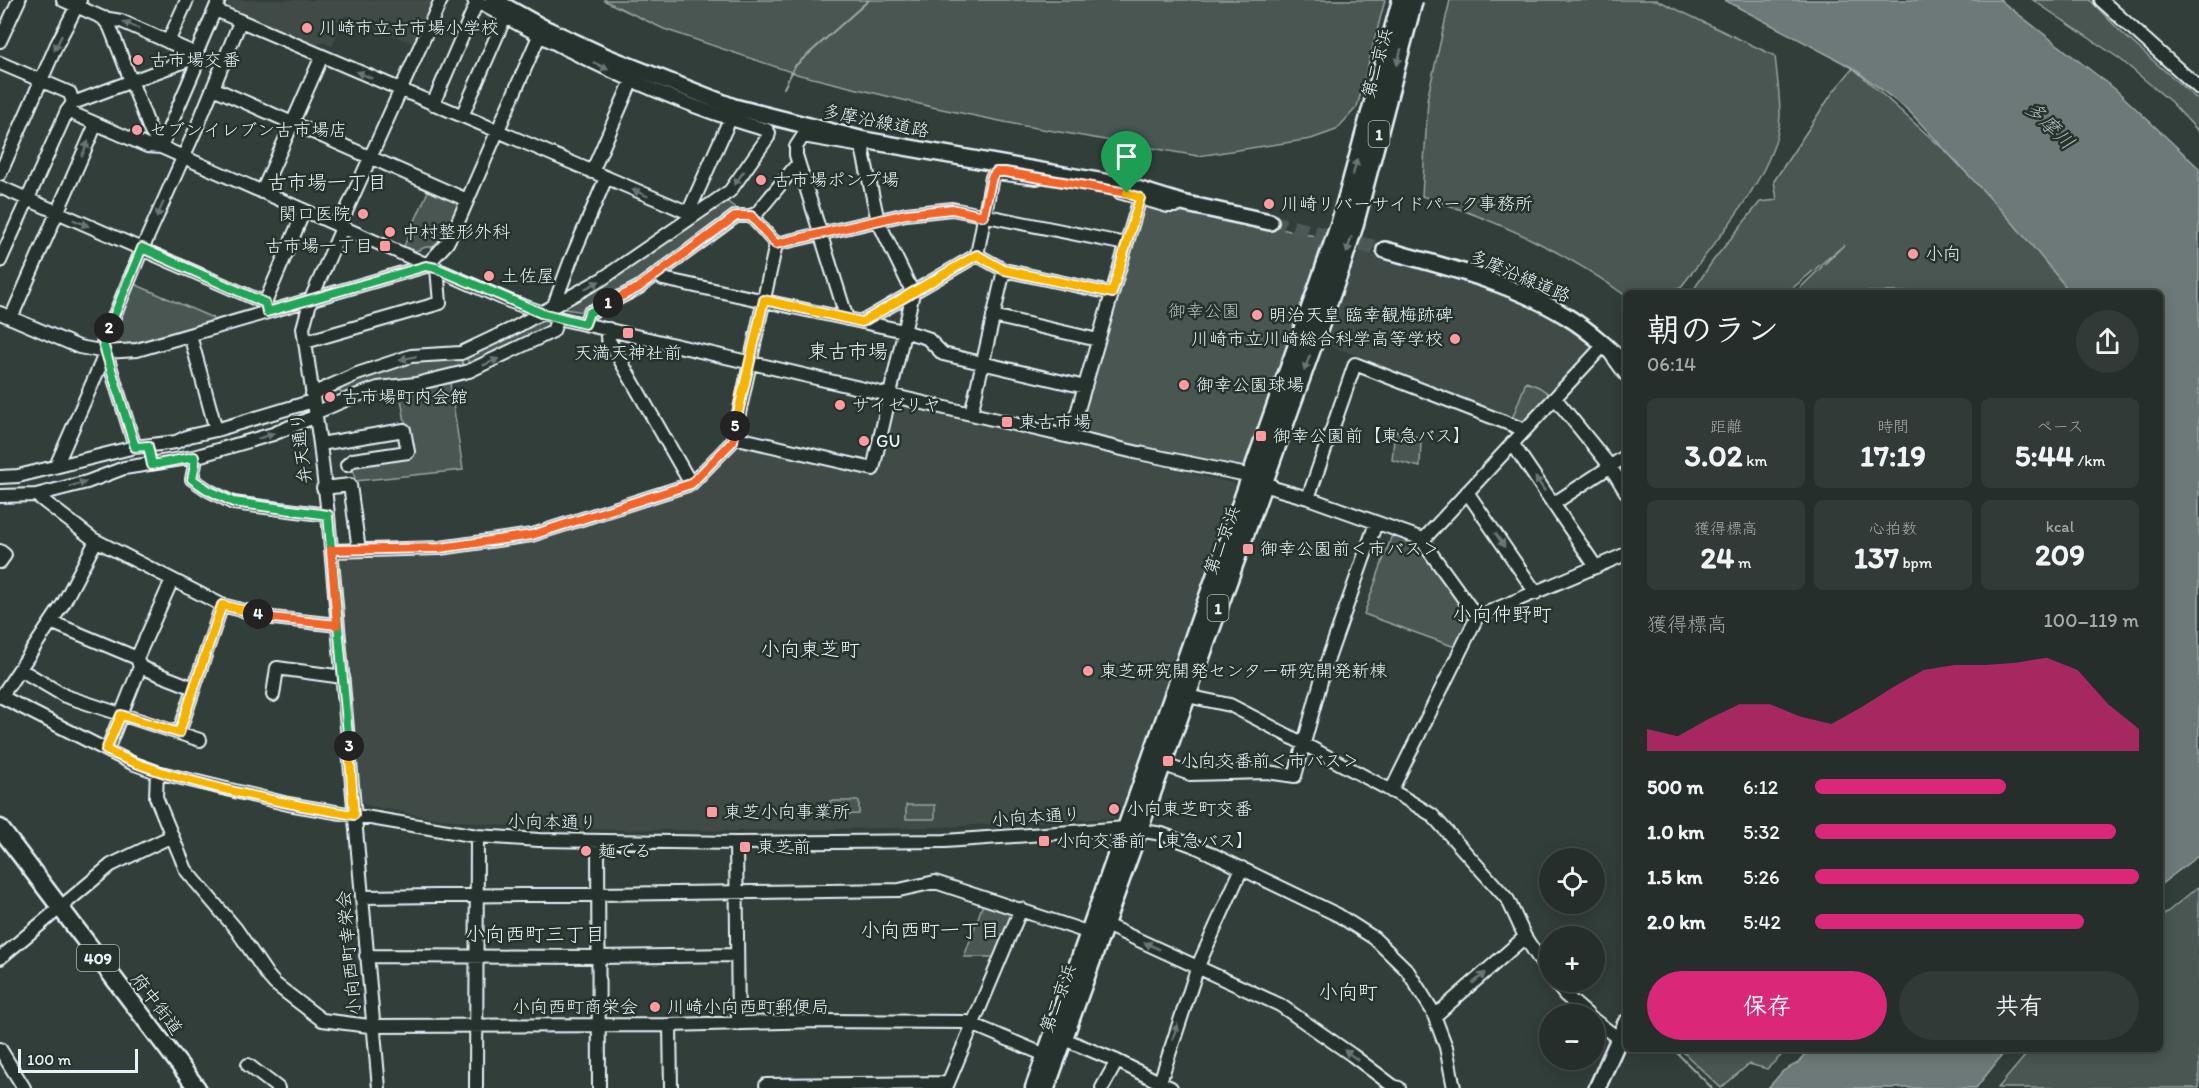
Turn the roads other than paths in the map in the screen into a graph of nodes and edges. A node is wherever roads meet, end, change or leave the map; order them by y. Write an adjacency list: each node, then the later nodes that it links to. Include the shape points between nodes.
1 (19, 0): 16 (street)
2 (63, 0): 10 (street)
3 (187, 0): 17 (street)
4 (441, 0): 26 (street, 弁天通り)
5 (493, 0): 48 (main road, 多摩沿線道路, via 607,57 734,108 864,140 1127,186)
6 (1401, 0): 64 (highway, 第二京浜 / 1, one-way to 6, bridge, via 1340,222)
7 (1414, 0): 64 (highway, 第二京浜 / 1, one-way to 64, bridge, via 1354,226)
8 (2101, 0): 25 (street)
9 (476, 1): 12 (street); 27 (street)
10 (79, 3): 13 (street); 22 (street, one-way to 22)
11 (217, 5): 14 (street); 18 (street)
12 (505, 17): 15 (street); 29 (street)
13 (103, 18): 17 (street, one-way to 13, via 121,21); 23 (street, via 111,27)
14 (240, 22): 19 (street); 24 (street)
15 (539, 36): 21 (street, one-way to 21); 33 (street)
16 (0, 41)
17 (168, 42): 18 (street)
18 (196, 54): 23 (street); 34 (street, via 195,68)
19 (322, 56): 26 (street, one-way to 19); 31 (street)
20 (0, 63): 22 (street)
21 (632, 80): 30 (street); 40 (street)
22 (42, 81): 28 (street, via 70,93); 41 (street)
23 (132, 82): 28 (street); 34 (street, via 151,132)
24 (213, 88): 31 (street); 36 (street)
25 (2199, 88)
26 (400, 90): 27 (street); 37 (street, 弁天通り)
27 (433, 104): 29 (street)
28 (70, 107): 32 (street); 46 (street)
29 (462, 116): 33 (street)
30 (730, 119): 51 (street); 51 (street, one-way to 51, via 770,133 730,191)
31 (293, 123): 37 (street); 44 (street)
32 (96, 124): 34 (street, via 147,146); 50 (street, one-way to 32)
33 (497, 131): 40 (street); 47 (street)
34 (161, 147): 36 (street)
35 (864, 147): 38 (street); 39 (street, via 803,136 796,147); 54 (street)
36 (184, 157): 44 (street); 60 (street, one-way to 60)
37 (370, 157): 47 (street); 56 (street, 弁天通り)
38 (937, 159)
39 (799, 167): 52 (street); 57 (street)
40 (592, 172): 42 (street)
41 (0, 174)
42 (606, 178): 51 (street, one-way to 42); 72 (street)
43 (0, 187): 46 (street)
44 (262, 192): 49 (street)
45 (1140, 198): 48 (street, via 1168,206); 53 (street, via 996,172); 59 (street)
46 (28, 200): 50 (street); 63 (street)
47 (467, 200): 65 (street)
48 (1179, 202): 55 (main road, 多摩沿線道路)
49 (304, 211): 56 (street); 73 (street)
50 (57, 213): 60 (street, one-way to 60); 75 (street)
51 (691, 214): 72 (street, one-way to 51, via 643,253)
52 (751, 216): 58 (street); 67 (street, via 736,216)
53 (983, 216): 54 (street, via 952,209); 59 (street); 62 (street)
54 (878, 221): 57 (street); 68 (street)
55 (1270, 222)
56 (340, 227): 65 (street); 70 (street, 弁天通り)
57 (820, 234): 58 (street); 78 (street)
58 (776, 244): 71 (street)
59 (1126, 244): 69 (street)
60 (142, 248): 73 (street); 87 (street, via 103,343)
61 (1385, 250): 86 (main road, 多摩沿線道路, via 1471,274 1526,296 1569,318)
62 (977, 255): 66 (street); 68 (street)
63 (0, 261)
64 (1334, 266): 114 (highway, 第二京浜 / 1)
65 (431, 267): 70 (street); 74 (street); 85 (street, via 440,303)
66 (1004, 270): 69 (street); 76 (street)
67 (657, 274): 71 (street, via 663,279); 80 (street, via 589,313)
68 (913, 293): 79 (street); 82 (street)
69 (1112, 293): 84 (street)
70 (311, 299): 73 (street); 85 (street, 弁天通り, via 303,328)
71 (764, 300): 78 (street); 89 (street)
72 (554, 305): 74 (street)
73 (266, 308): 83 (street)
74 (541, 313): 77 (street); 88 (street)
75 (6, 315): 87 (street, via 79,347)
76 (993, 316): 84 (street); 91 (street)
77 (558, 318): 80 (street); 92 (street, one-way to 77, via 554,331)
78 (847, 319): 79 (street)
79 (862, 322): 82 (street)
80 (585, 324): 81 (street)
81 (609, 329): 89 (street); 115 (street, via 607,337)
82 (904, 331): 91 (street, via 927,338 943,354); 95 (street)
83 (190, 335): 87 (street, via 137,350); 100 (street)
84 (1098, 340): 94 (street)
85 (305, 342): 97 (street, 弁天通り)
86 (1604, 345): 90 (main road, 多摩沿線道路); 93 (street); 96 (street)
87 (106, 352): 106 (street); 111 (street)
88 (461, 353): 92 (street); 97 (street, one-way to 97, via 403,358 357,374)
89 (749, 361): 95 (street); 101 (street)
90 (1623, 362)
91 (982, 363): 94 (street); 98 (street)
92 (469, 371): 97 (street, via 416,384 378,388)
93 (1623, 371)
94 (1085, 387): 102 (street)
95 (890, 395): 98 (street); 101 (street, via 873,469)
96 (1554, 398): 99 (street); 112 (street)
97 (314, 406): 100 (street); 104 (street, 弁天通り); 107 (street, one-way to 97, via 273,434)
98 (971, 414): 102 (street)
99 (1525, 429): 103 (street); 121 (street, via 1355,364)
100 (216, 430): 105 (street)
101 (733, 437): 115 (street)
102 (1070, 437): 114 (street)
103 (1512, 443): 118 (street); 122 (street, one-way to 103)
104 (320, 444): 110 (street, via 404,430 408,452 353,460); 117 (street, 弁天通り)
105 (148, 446): 106 (street); 109 (street)
106 (135, 447): 111 (street)
107 (194, 457): 109 (street); 123 (street, via 192,479 233,502)
108 (1623, 458): 112 (street)
109 (152, 465): 119 (street, one-way to 109, via 124,468)
110 (347, 465)
111 (56, 466): 113 (street)
112 (1610, 466): 116 (street); 122 (street)
113 (0, 477)
114 (1260, 482): 121 (street); 145 (highway, 第二京浜 / 1); 156 (highway, 第二京浜 / 1, via 1162,733)
115 (691, 484): 128 (street, via 532,535 440,548)
116 (1623, 487)
117 (323, 488): 123 (street, 弁天通り); 128 (street, via 350,485)
118 (1467, 492): 125 (street); 134 (street, one-way to 134)
119 (36, 495): 120 (street); 126 (street)
120 (0, 496)
121 (1308, 498): 124 (street)
122 (1553, 504): 132 (street)
123 (328, 515): 127 (street, 弁天通り)
124 (1376, 523): 125 (street); 149 (street, via 1324,670)
125 (1423, 540): 136 (street)
126 (96, 541): 133 (street); 137 (street)
127 (331, 550): 128 (street); 138 (street, 弁天通り)
128 (358, 550)
129 (0, 551): 131 (street, via 5,555)
130 (1623, 555): 132 (street)
131 (0, 562)
132 (1596, 567): 134 (street)
133 (172, 580): 135 (street); 139 (street)
134 (1536, 593): 136 (street)
135 (222, 605): 138 (street, via 273,618); 142 (street)
136 (1477, 617): 153 (street)
137 (51, 622): 139 (street); 140 (street)
138 (337, 625): 141 (street, 弁天通り)
139 (138, 663): 142 (street); 146 (street)
140 (21, 670): 144 (street); 146 (street, via 65,696)
141 (343, 677): 143 (street, via 277,668); 154 (street, 弁天通り)
142 (194, 688): 147 (street)
143 (273, 695)
144 (1, 696): 150 (street, 小向本通り)
145 (1187, 696): 149 (street, via 1230,705); 151 (highway, 第二京浜 / 1)
146 (121, 715): 147 (street); 150 (street)
147 (179, 733): 148 (street)
148 (200, 740)
149 (1304, 744): 151 (street, via 1295,776 1267,772 1190,774); 153 (street)
150 (106, 750): 152 (street, 小向本通り)
151 (1162, 764): 156 (highway, 第二京浜 / 1)
152 (157, 772): 154 (street, 小向本通り, via 288,804); 157 (street, 小向西町商栄会, via 156,797)
153 (1391, 791): 170 (street, via 1432,815 1508,900)
154 (354, 815): 158 (street, 小向本通り); 166 (street, 小向西町幸栄会)
155 (0, 828): 168 (highway, 府中街道 / 409)
156 (1133, 829): 161 (street, 小向本通り, via 945,841); 162 (street, 小向本通り, via 1162,834); 169 (highway, 第二京浜 / 1); 169 (highway, 第二京浜 / 1, via 1113,870)
157 (172, 837): 168 (street, via 111,865); 184 (street, 小向西町商栄会, via 186,870 236,929 275,984 322,1020)
158 (477, 837): 159 (street, 小向本通り); 165 (street)
159 (598, 841): 161 (street, 小向本通り); 164 (street)
160 (0, 843): 168 (highway, 府中街道 / 409)
161 (736, 843): 163 (street)
162 (1242, 868): 177 (street); 180 (street, 小向本通り, via 1369,934 1407,970)
163 (736, 891): 164 (street); 167 (street, via 898,890 935,882); 171 (street)
164 (598, 894): 165 (street); 174 (street)
165 (476, 895): 166 (street); 173 (street)
166 (362, 897): 172 (street, 小向西町幸栄会)
167 (1022, 909): 169 (street); 181 (street)
168 (57, 911): 175 (street); 199 (highway, 府中街道 / 409); 200 (highway, 府中街道 / 409)
169 (1096, 928): 177 (street, one-way to 169); 189 (highway, 第二京浜 / 1); 192 (highway, 第二京浜 / 1)
170 (1526, 937): 176 (street); 180 (street, one-way to 170)
171 (737, 955): 174 (street); 182 (street)
172 (366, 956): 173 (street); 184 (street, 小向西町幸栄会)
173 (476, 957): 174 (street); 185 (street)
174 (599, 957): 183 (street)
175 (0, 958)
176 (1539, 958)
177 (1198, 966): 197 (street, one-way to 177); 209 (street, one-way to 177, via 1280,1005)
178 (1563, 992): 179 (street)
179 (1575, 1004)
180 (1435, 1016): 210 (street, 小向本通り, via 1449,1056)
181 (973, 1023): 182 (street, 小向西町商栄会); 192 (street, 小向西町商栄会); 196 (street)
182 (738, 1024): 186 (street, 小向西町商栄会)
183 (599, 1025): 185 (street, 小向西町商栄会); 186 (street, 小向西町商栄会); 204 (street)
184 (374, 1026): 185 (street, 小向西町商栄会); 202 (street, 小向西町幸栄会)
185 (476, 1026): 203 (street)
186 (670, 1026): 205 (street)
187 (1605, 1028): 190 (street)
188 (1623, 1030): 190 (main road)
189 (1064, 1039): 192 (highway, 第二京浜 / 1); 193 (street)
190 (1619, 1039): 211 (main road)
191 (0, 1049): 198 (street)
192 (1051, 1058): 206 (highway, 第二京浜 / 1); 207 (highway, 第二京浜 / 1)
193 (1117, 1061): 197 (street); 208 (street)
194 (248, 1065): 201 (street)
195 (766, 1086): 196 (street)
196 (947, 1086)
197 (1163, 1086)
198 (24, 1088)
199 (186, 1088)
200 (197, 1088)
201 (278, 1088)
202 (380, 1088)
203 (476, 1088)
204 (600, 1088)
205 (671, 1088)
206 (1034, 1088)
207 (1046, 1088)
208 (1102, 1088)
209 (1399, 1088)
210 (1454, 1088)
211 (1597, 1088)

